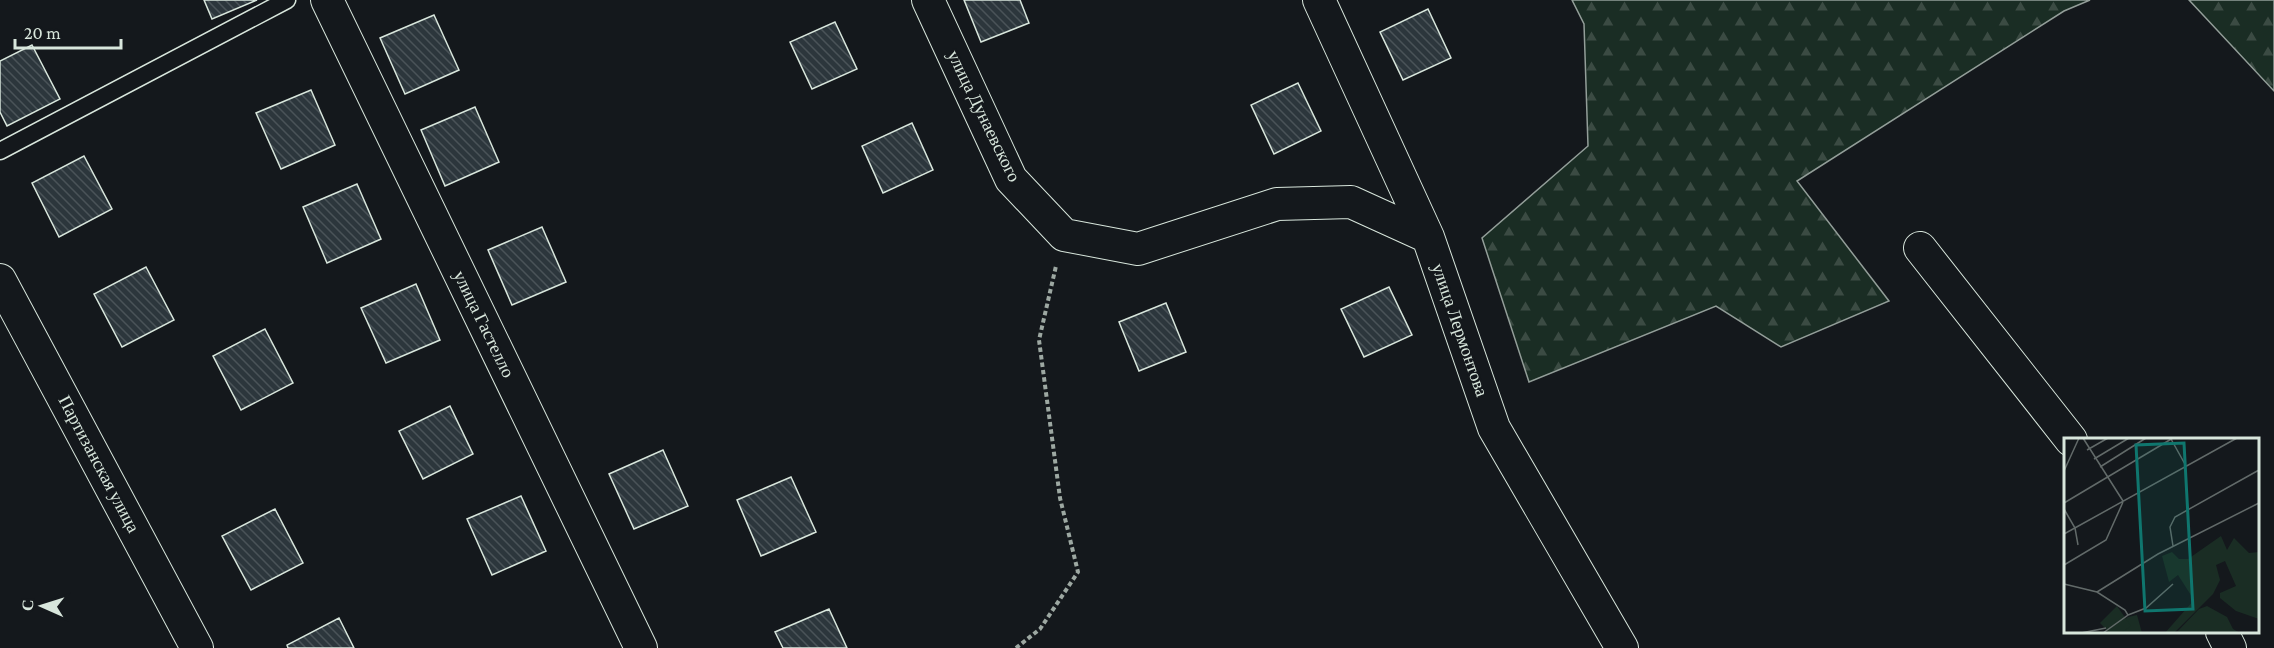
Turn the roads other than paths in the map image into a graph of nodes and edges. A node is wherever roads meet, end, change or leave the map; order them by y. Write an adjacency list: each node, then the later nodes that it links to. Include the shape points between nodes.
1 (287, 0): 5 (lane)
2 (327, 0): 12 (street, улица Гастелло)
3 (928, 0): 6 (street, улица Дунаевского, via 1011,179 1064,235 1138,249 1277,204 1351,202)
4 (1319, 0): 6 (street, улица Лермонтова)
5 (0, 151)
6 (1428, 237): 13 (street, улица Лермонтова, via 1494,428)
7 (1920, 248): 9 (street)
8 (0, 280): 11 (street, Партизанская улица)
9 (2069, 438)
10 (2222, 633): 14 (street)
11 (197, 648)
12 (641, 648)
13 (1622, 648)
14 (2230, 648)

